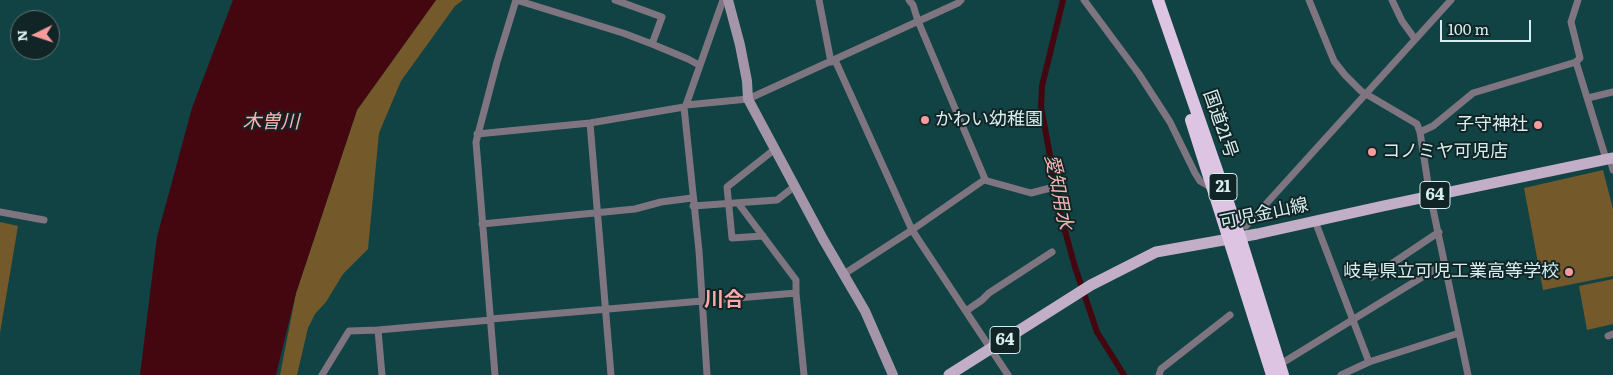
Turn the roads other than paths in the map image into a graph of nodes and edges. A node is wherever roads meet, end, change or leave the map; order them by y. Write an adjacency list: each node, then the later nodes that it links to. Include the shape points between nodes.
1 (516, 0): 17 (street); 28 (street)
2 (615, 0): 17 (street, via 662,17)
3 (723, 0): 20 (street)
4 (728, 0): 23 (street, via 740,45)
5 (819, 0): 18 (street)
6 (909, 0): 15 (street)
7 (961, 0): 15 (street)
8 (1084, 0): 35 (street, via 1170,122 1200,181)
9 (1149, 0): 35 (highway, 国道21号 / 21)
10 (1158, 0): 48 (highway, 国道21号 / 21)
11 (1309, 0): 22 (street, via 1334,62)
12 (1392, 0): 16 (street)
13 (1451, 0): 16 (street)
14 (1578, 0): 19 (street, via 1571,22 1580,58)
15 (918, 21): 18 (street); 32 (street)
16 (1415, 39): 22 (street)
17 (652, 44): 20 (street)
18 (833, 61): 23 (street); 46 (street)
19 (1576, 62): 24 (street); 27 (street, via 1473,93 1433,126)
20 (699, 66): 25 (street)
21 (1613, 92): 24 (street)
22 (1366, 94): 27 (street, via 1417,124); 48 (street)
23 (748, 98): 25 (street); 29 (street)
24 (1588, 98): 30 (street)
25 (685, 106): 26 (street); 37 (street)
26 (590, 123): 28 (street); 42 (street)
27 (1420, 132): 36 (street)
28 (477, 134): 45 (street)
29 (775, 149): 34 (street); 39 (street, via 727,187)
30 (1610, 158): 31 (street); 36 (main road, 可児金山線 / 64)
31 (1613, 170)
32 (984, 180): 33 (street, via 1032,193); 46 (street)
33 (1062, 185)
34 (795, 186): 38 (street, via 777,200); 52 (street)
35 (1213, 188): 48 (highway, 国道21号 / 21)
36 (1430, 196): 44 (main road, 可児金山線 / 64); 47 (street)
37 (692, 198): 40 (street); 42 (street)
38 (738, 203): 39 (street); 49 (street)
39 (728, 204): 40 (street); 49 (street, via 732,238)
40 (693, 206): 55 (street)
41 (0, 212): 43 (street)
42 (598, 212): 45 (street); 56 (street)
43 (44, 220)
44 (1315, 221): 48 (main road, 可児金山線 / 64); 60 (street)
45 (482, 224): 59 (street)
46 (912, 230): 52 (street); 57 (street)
47 (1439, 232): 51 (street); 53 (street)
48 (1238, 234): 63 (main road, 可児金山線 / 64, via 1156,252 1091,285); 65 (highway, 国道21号 / 21)
49 (763, 236): 54 (street, via 796,280)
50 (1052, 252): 57 (street)
51 (1445, 263): 60 (street); 62 (street)
52 (844, 274): 72 (street, via 865,311)
53 (1372, 277)
54 (796, 293): 55 (street); 71 (street)
55 (701, 302): 56 (street); 70 (street)
56 (605, 309): 59 (street); 69 (street)
57 (966, 312): 63 (street)
58 (1230, 314): 75 (street, via 1160,369)
59 (491, 320): 61 (street); 68 (street)
60 (1354, 320): 64 (street); 65 (street)
61 (378, 330): 66 (street, via 348,331); 67 (street)
62 (1459, 333): 64 (street); 77 (street)
63 (990, 349): 73 (main road, 可児金山線 / 64); 74 (street)
64 (1369, 362): 76 (street)
65 (1278, 372)
66 (322, 375)
67 (382, 375)
68 (495, 375)
69 (611, 375)
70 (707, 375)
71 (804, 375)
72 (893, 375)
73 (949, 375)
74 (1008, 375)
75 (1159, 375)
76 (1341, 375)
77 (1468, 375)

